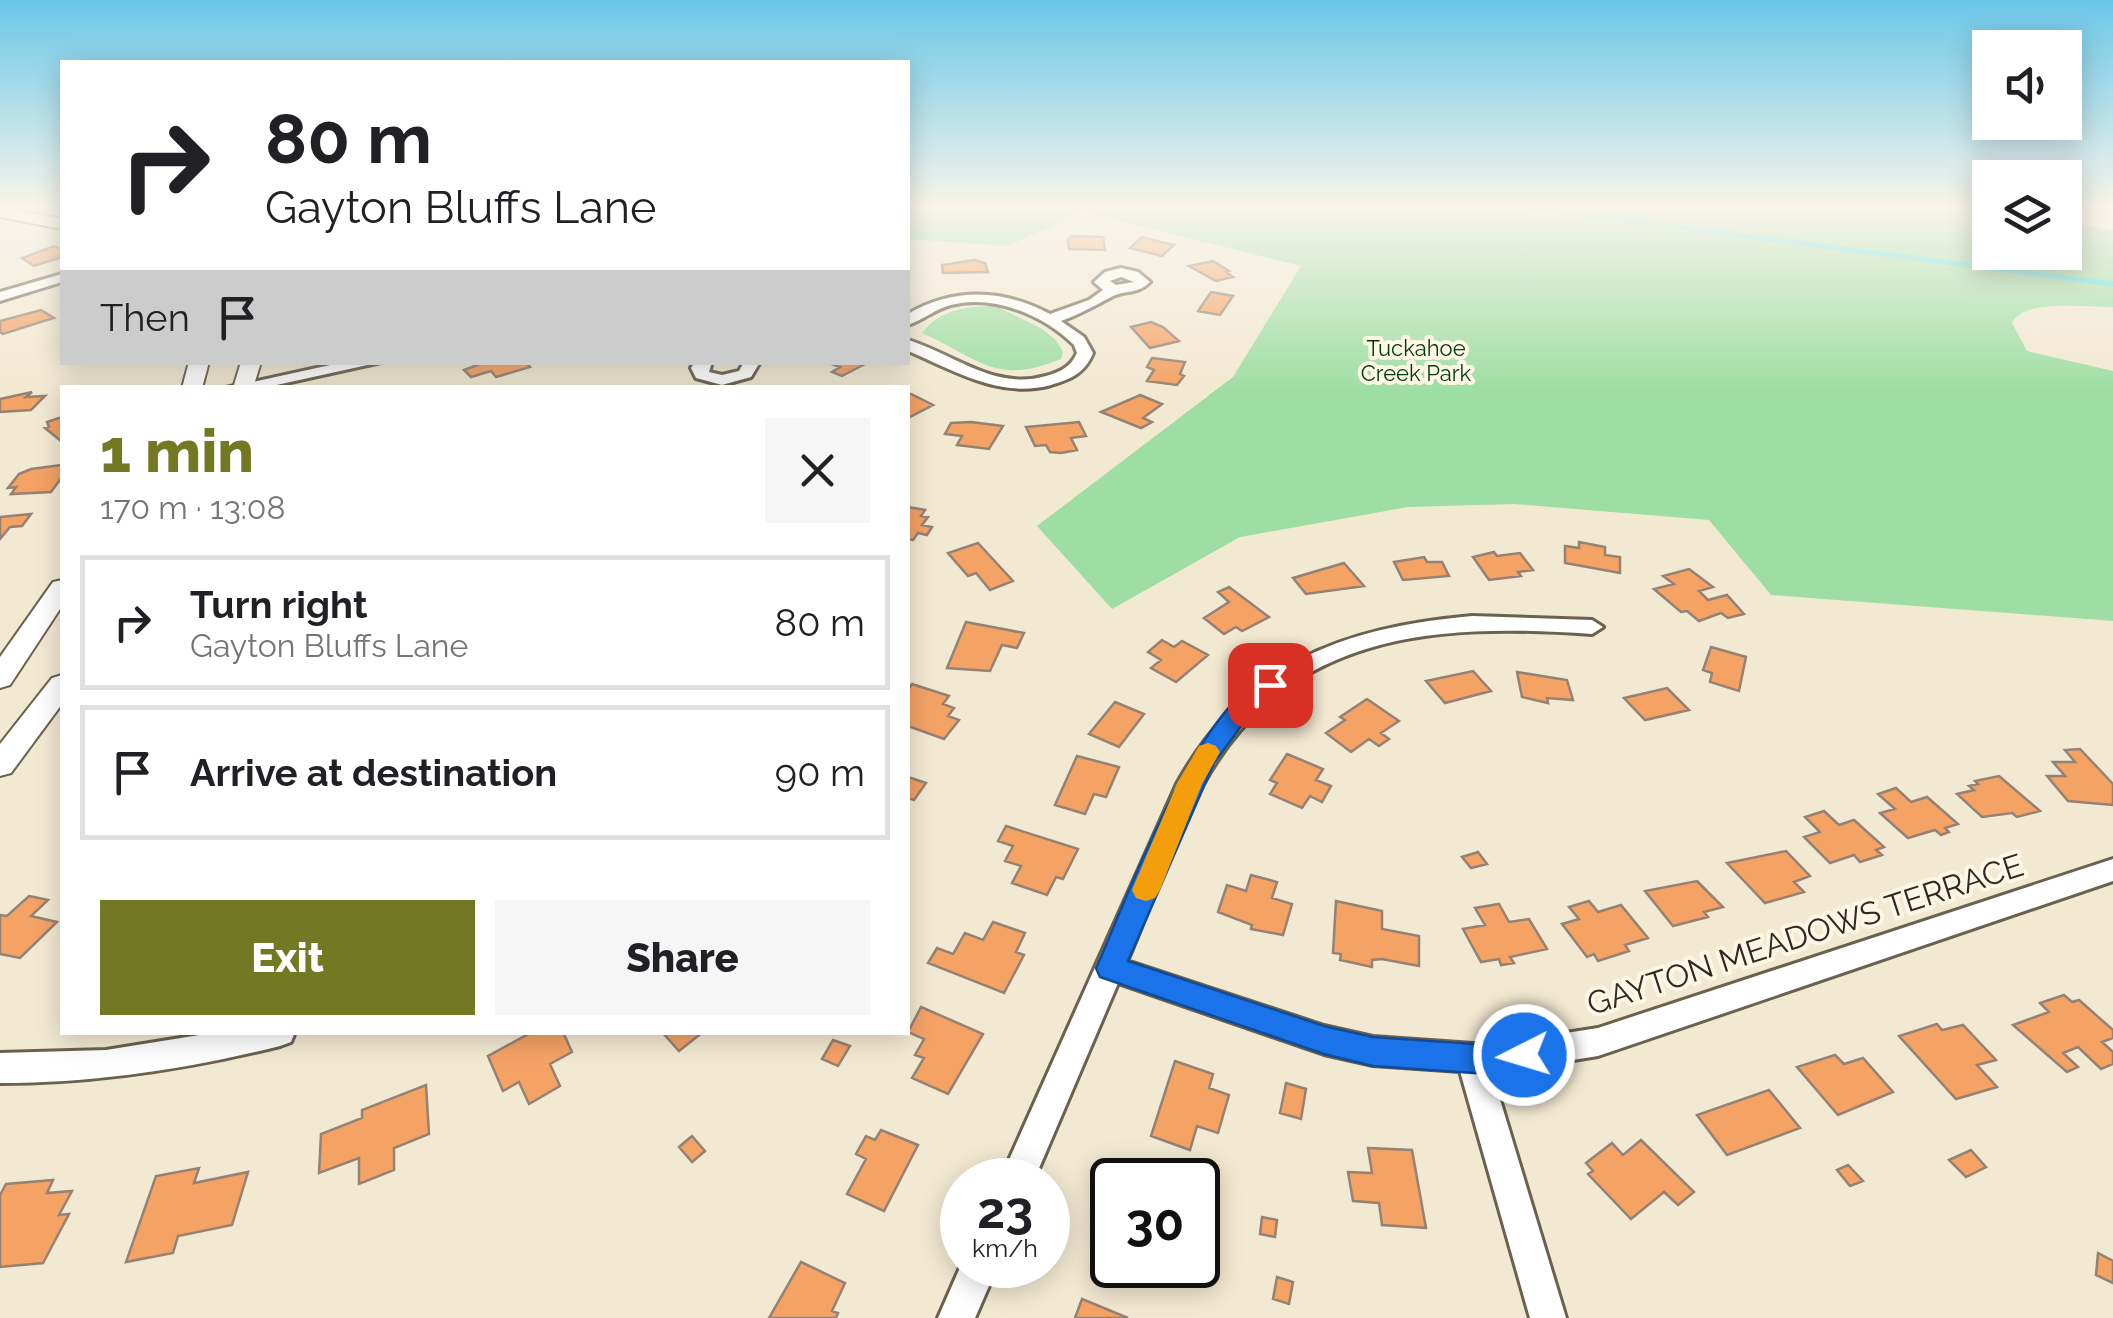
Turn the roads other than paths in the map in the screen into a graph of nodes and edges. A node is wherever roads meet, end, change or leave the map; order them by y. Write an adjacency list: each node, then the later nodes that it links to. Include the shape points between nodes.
1 (60, 279): 3 (street)
2 (1112, 290): 5 (street)
3 (0, 297)
4 (910, 319): 5 (street, via 944,301 972,297 1010,300)
5 (1049, 320): 6 (street, via 1085,353 1078,367 1047,382 979,379)
6 (910, 346)
7 (356, 365): 10 (street)
8 (702, 365): 9 (street, via 702,376 722,380 745,374)
9 (750, 365)
10 (251, 385)
11 (60, 591): 13 (street)
12 (1592, 627): 17 (street, via 1489,620 1397,630 1286,672 1233,718 1203,760)
13 (0, 678)
14 (60, 688): 15 (street)
15 (0, 765)
16 (2113, 870): 19 (street, GAYTON MEADOWS TERRACE, via 1598,1042)
17 (1111, 968): 19 (street, GAYTON MEADOWS TERRACE, via 1324,1040); 21 (street)
18 (268, 1035): 20 (street, via 134,1063)
19 (1472, 1059): 24 (street)
20 (0, 1068)
21 (1027, 1158)
22 (970, 1288): 23 (street)
23 (956, 1318)
24 (1548, 1318)

